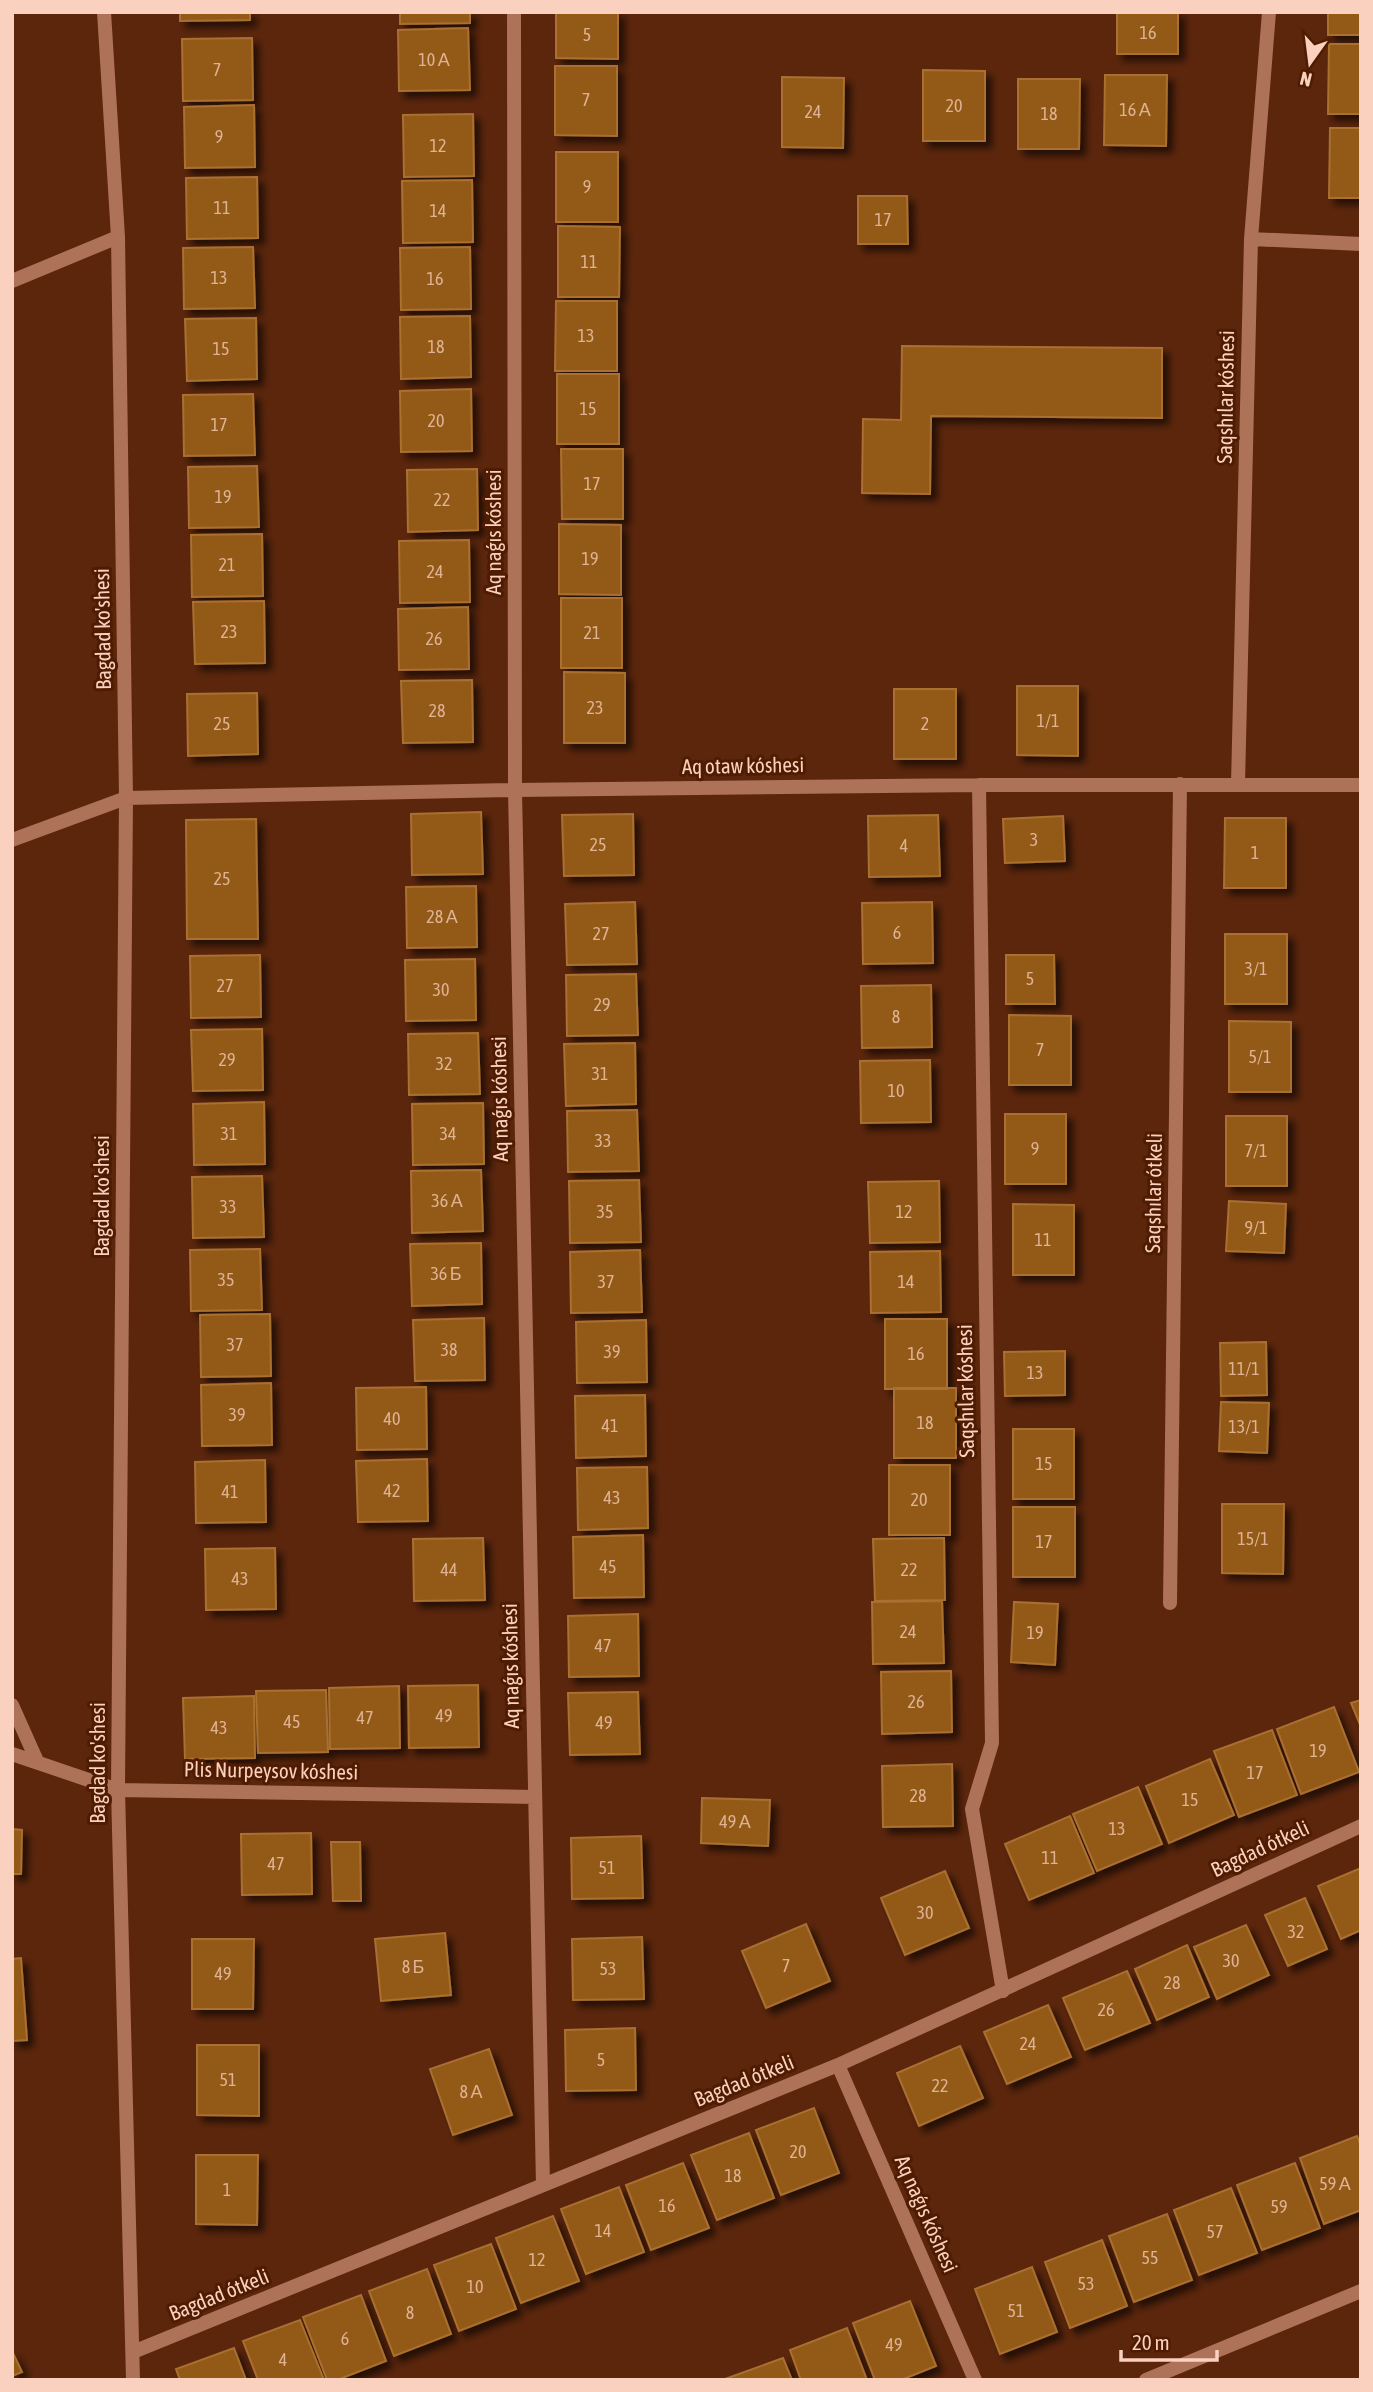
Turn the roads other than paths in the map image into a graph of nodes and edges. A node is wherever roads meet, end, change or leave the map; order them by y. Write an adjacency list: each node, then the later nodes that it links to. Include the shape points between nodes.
1 (104, 12): 4 (street, Bagdad ko'shesi)
2 (514, 12): 12 (street, Aq naǵıs kóshesi)
3 (1269, 12): 5 (street, Saqshılar kóshesi)
4 (118, 237): 7 (street); 13 (street, Bagdad ko'shesi)
5 (1251, 239): 6 (street); 9 (street, Saqshılar kóshesi)
6 (1361, 244)
7 (12, 281)
8 (1180, 784): 9 (street, Aq otaw kóshesi); 10 (street, Aq otaw kóshesi); 15 (street, Saqshılar ótkeli)
9 (1238, 784): 11 (street, Aq otaw kóshesi)
10 (979, 785): 12 (street, Aq otaw kóshesi); 22 (street, Saqshılar kóshesi, via 992,1743 972,1810)
11 (1361, 785)
12 (515, 790): 13 (street, Aq otaw kóshesi); 20 (street, Aq naǵıs kóshesi)
13 (126, 798): 14 (street, Aq otaw kóshesi); 19 (street, Bagdad ko'shesi)
14 (12, 840)
15 (1170, 1604)
16 (12, 1706): 18 (street)
17 (12, 1754): 18 (street, Plis Nurpeysov kóshesi)
18 (37, 1761): 19 (street, Plis Nurpeysov kóshesi)
19 (118, 1790): 20 (street, Plis Nurpeysov kóshesi); 26 (street, Bagdad ko'shesi)
20 (535, 1797): 24 (street, Aq naǵıs kóshesi)
21 (1361, 1826): 22 (street, Bagdad ótkeli)
22 (1003, 1990): 23 (street, Bagdad ótkeli)
23 (838, 2065): 24 (street, Bagdad ótkeli); 28 (street, Aq naǵıs kóshesi)
24 (543, 2185): 26 (street, Bagdad ótkeli)
25 (1361, 2291): 29 (street)
26 (133, 2352): 27 (street, Bagdad ko'shesi)
27 (133, 2380)
28 (975, 2380)
29 (1146, 2380)

